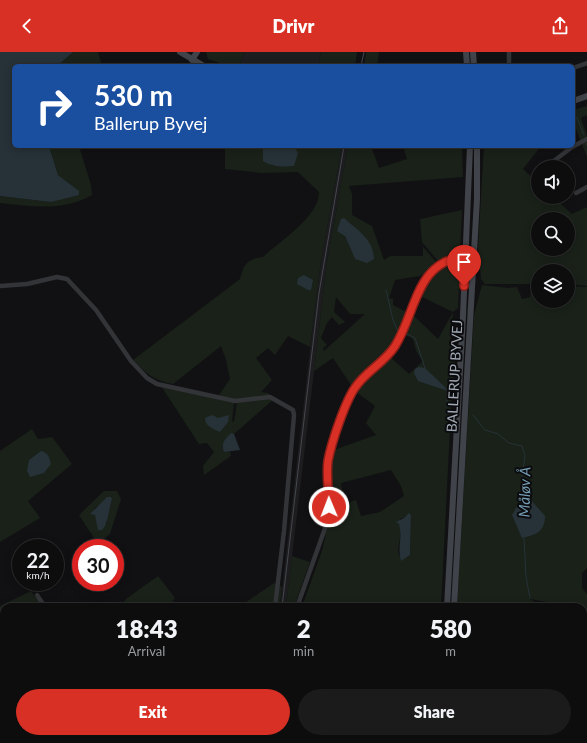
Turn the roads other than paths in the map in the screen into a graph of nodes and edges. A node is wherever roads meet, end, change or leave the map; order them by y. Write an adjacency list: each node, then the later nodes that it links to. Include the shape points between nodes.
1 (180, 52): 6 (main road)
2 (197, 52): 6 (main road)
3 (466, 52): 9 (main road)
4 (473, 52): 10 (main road)
5 (509, 52): 11 (street)
6 (192, 60): 8 (main road)
7 (587, 63): 12 (street)
8 (200, 64)
9 (467, 64)
10 (474, 64)
11 (509, 64)
12 (575, 67)
13 (587, 96): 14 (main road)
14 (575, 100)
15 (587, 139): 16 (street)
16 (575, 145)
17 (470, 148): 23 (main road, BALLERUP BYVEJ)
18 (477, 148): 30 (main road, BALLERUP BYVEJ, via 477,199)
19 (571, 148): 20 (street)
20 (555, 160)
21 (587, 187): 22 (street)
22 (576, 193)
23 (465, 257): 28 (street, via 448,260 432,271 421,286 395,347 353,390 330,452 328,520); 29 (main road, BALLERUP BYVEJ)
24 (0, 286): 27 (street, via 27,284 57,277 67,279 96,310 131,361 147,378 157,384 235,401 270,397 293,410 288,490)
25 (37, 595): 26 (street)
26 (42, 603)
27 (275, 603)
28 (298, 603)
29 (447, 603)
30 (454, 603)

